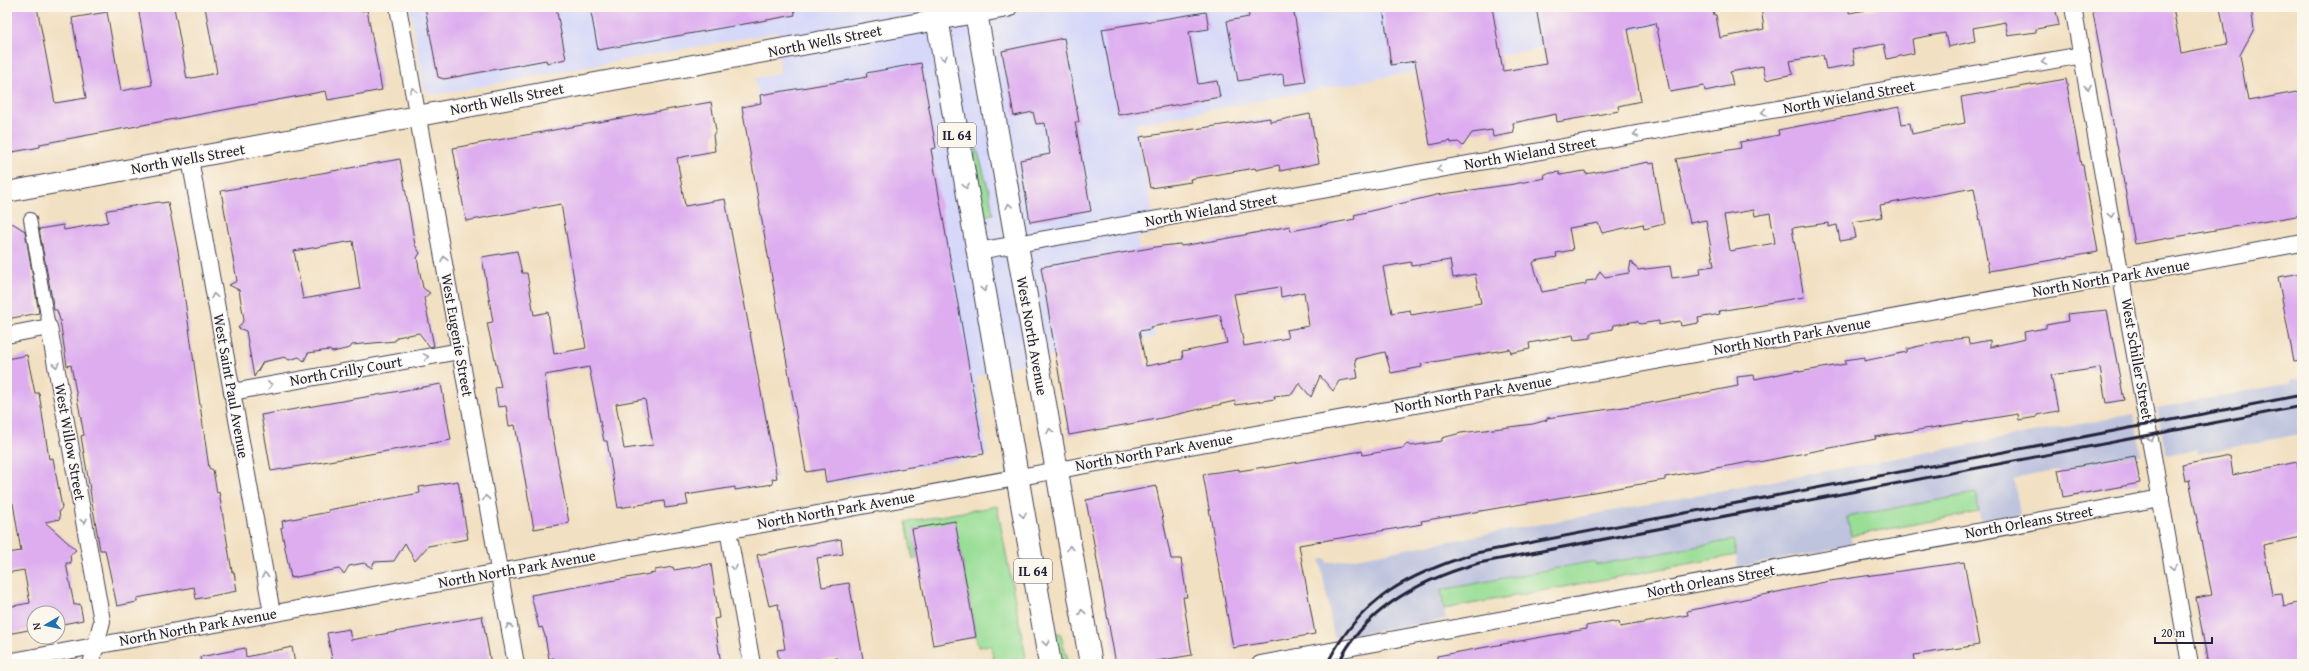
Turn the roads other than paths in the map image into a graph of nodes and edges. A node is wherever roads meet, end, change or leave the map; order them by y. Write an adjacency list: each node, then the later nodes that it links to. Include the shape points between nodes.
1 (398, 7): 7 (street, West Eugenie Street, one-way to 1)
2 (1007, 7): 4 (street, North Wells Street)
3 (2073, 7): 6 (street, West Schiller Street)
4 (975, 10): 5 (street, North Wells Street); 12 (main road, West North Avenue / IL 64, one-way to 4)
5 (936, 13): 7 (street, North Wells Street); 13 (main road, IL 64, one-way to 13)
6 (2082, 55): 12 (street, North Wieland Street, one-way to 12); 14 (street, West Schiller Street, one-way to 14)
7 (418, 116): 8 (street, North Wells Street); 17 (street, West Eugenie Street, one-way to 7)
8 (190, 159): 9 (street, North Wells Street); 18 (street, West Saint Paul Avenue, one-way to 8)
9 (7, 192)
10 (30, 219): 15 (street, West Willow Street)
11 (2302, 243): 14 (street, North North Park Avenue)
12 (1016, 244): 13 (street, North Wieland Street); 19 (main road, West North Avenue / IL 64, one-way to 12)
13 (978, 251): 20 (main road, IL 64, one-way to 20)
14 (2122, 276): 19 (street, North North Park Avenue); 21 (street, West Schiller Street, one-way to 21)
15 (49, 327): 16 (street); 25 (street, West Willow Street, one-way to 25, via 102,621)
16 (7, 335)
17 (460, 351): 18 (street, North Crilly Court, one-way to 17); 23 (street, West Eugenie Street, one-way to 17)
18 (232, 392): 24 (street, West Saint Paul Avenue, one-way to 18)
19 (1056, 470): 20 (street, North North Park Avenue); 31 (main road, West North Avenue / IL 64, one-way to 19)
20 (1017, 477): 22 (street, North North Park Avenue); 30 (main road, IL 64, one-way to 30)
21 (2161, 498): 32 (street, North Orleans Street); 33 (street, West Schiller Street, one-way to 33)
22 (728, 530): 23 (street, North North Park Avenue); 29 (street, one-way to 29)
23 (499, 572): 24 (street, North North Park Avenue); 28 (street, West Eugenie Street, one-way to 23)
24 (272, 613): 25 (street, North North Park Avenue)
25 (96, 645): 26 (street, North North Park Avenue); 27 (street, West Willow Street)
26 (7, 662)
27 (91, 664)
28 (516, 664)
29 (752, 664)
30 (1050, 664)
31 (1091, 664)
32 (1260, 664)
33 (2190, 664)

